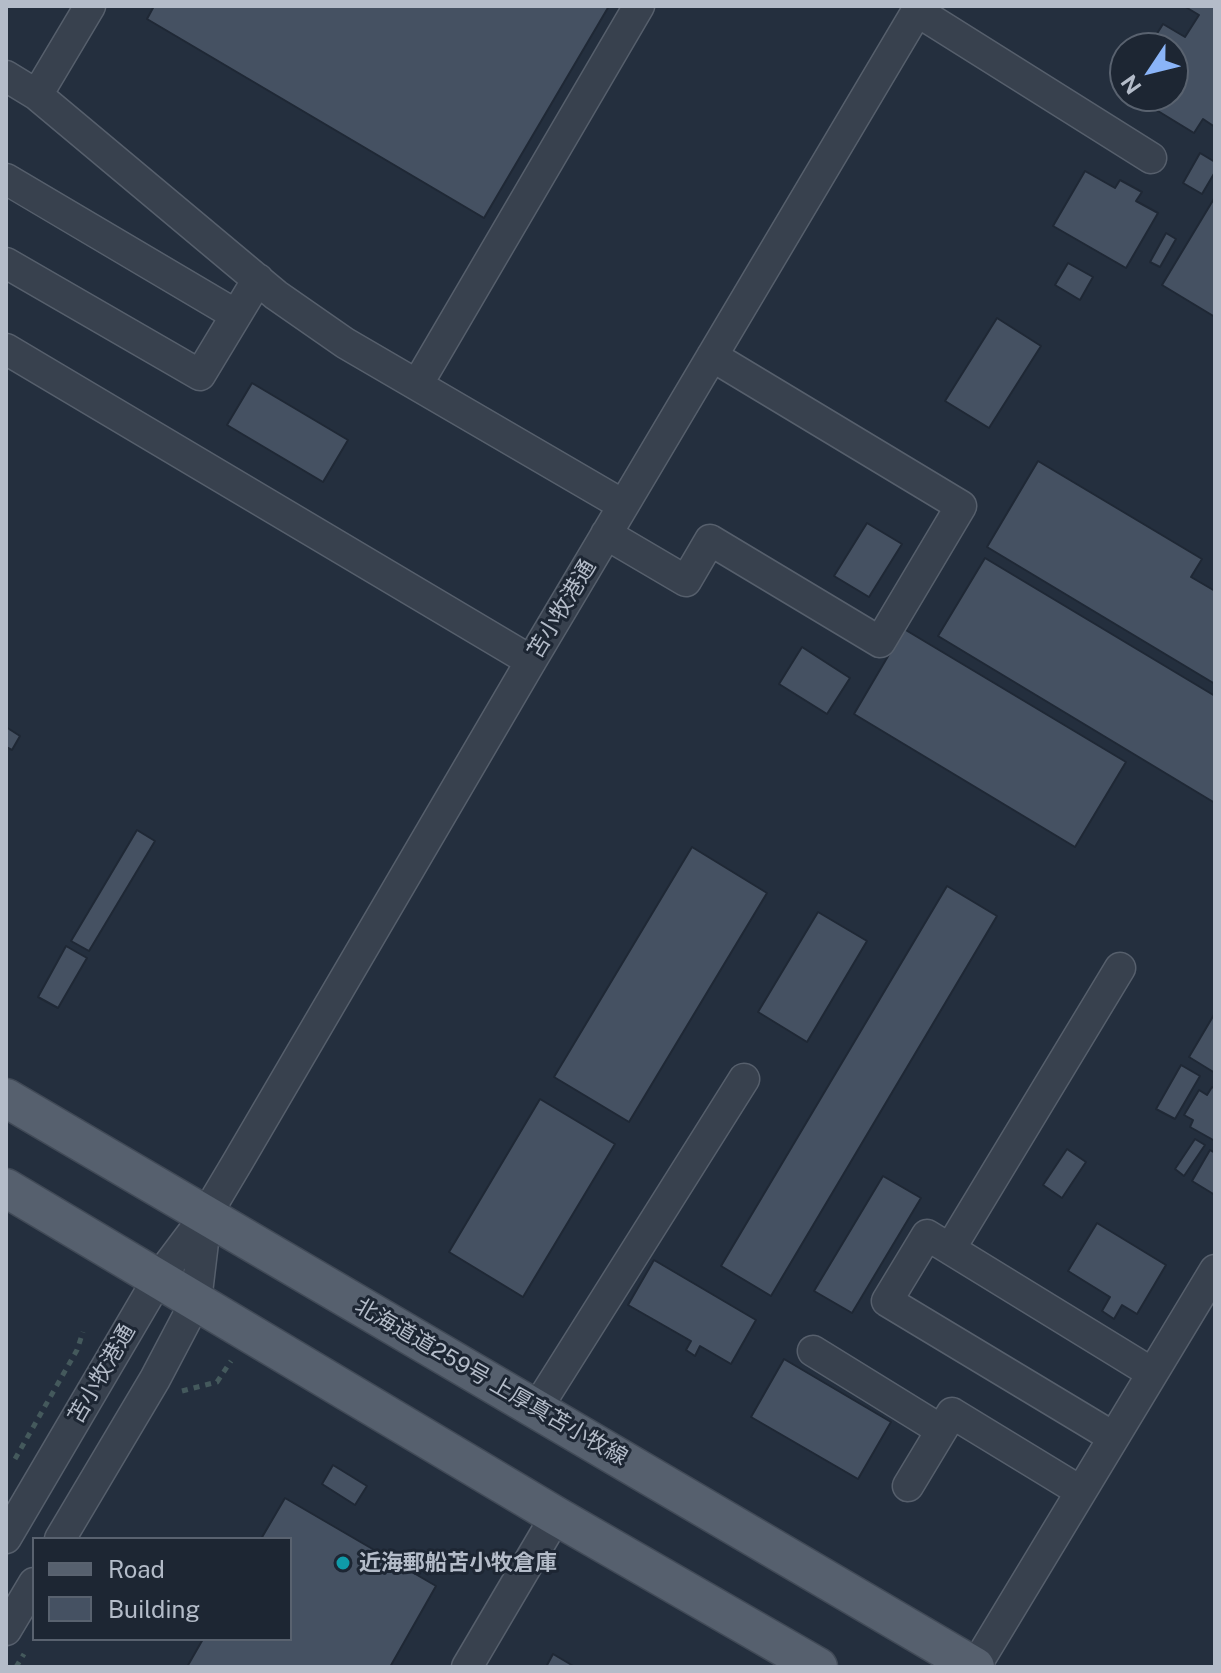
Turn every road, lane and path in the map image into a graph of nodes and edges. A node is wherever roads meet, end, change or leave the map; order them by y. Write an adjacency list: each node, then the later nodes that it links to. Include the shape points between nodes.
1 (90, 6): 4 (street)
2 (639, 6): 12 (street)
3 (919, 9): 5 (street); 11 (street, 苫小牧港通)
4 (16, 88): 8 (street)
5 (1151, 158)
6 (6, 179): 9 (street)
7 (6, 263): 9 (street, via 200,375)
8 (258, 279): 9 (street); 12 (street, via 345,343)
9 (236, 315)
10 (9, 356): 15 (street)
11 (712, 356): 13 (street, 苫小牧港通); 14 (street, via 961,506 937,547 880,642 710,540 686,581)
12 (417, 385): 13 (street)
13 (623, 505): 14 (street, 苫小牧港通)
14 (606, 534): 15 (street, 苫小牧港通)
15 (531, 661): 20 (street, 苫小牧港通)
16 (1120, 968): 21 (street)
17 (744, 1079): 30 (street)
18 (6, 1098): 20 (main road, 北海道道259号 上厚真苫小牧線)
19 (6, 1188): 23 (main road)
20 (206, 1215): 23 (street, 苫小牧港通); 24 (street, 苫小牧港通); 30 (main road, 北海道道259号 上厚真苫小牧線)
21 (950, 1249): 28 (street); 32 (street, via 927,1235 887,1301)
22 (1215, 1270): 28 (street)
23 (158, 1279): 24 (main road); 38 (street, 苫小牧港通)
24 (196, 1301): 26 (main road); 37 (street, 苫小牧港通)
25 (83, 1332): 33 (path)
26 (249, 1333): 29 (path, via 217,1382); 36 (main road)
27 (813, 1351): 31 (street)
28 (1152, 1373): 32 (street)
29 (182, 1391)
30 (537, 1408): 43 (main road, 北海道道259号 上厚真苫小牧線)
31 (941, 1430): 34 (street); 35 (street, via 952,1413)
32 (1113, 1437): 35 (street)
33 (12, 1466)
34 (908, 1486)
35 (1080, 1491): 43 (street)
36 (556, 1516): 41 (street); 42 (main road)
37 (61, 1537)
38 (6, 1538)
39 (32, 1586): 40 (street)
40 (6, 1630)
41 (467, 1667)
42 (818, 1667)
43 (975, 1667)

